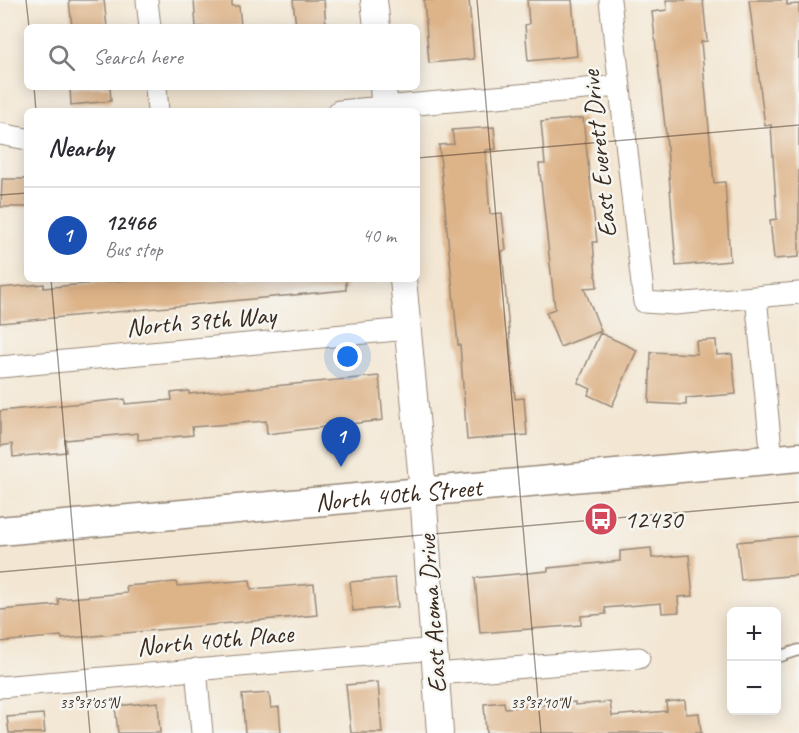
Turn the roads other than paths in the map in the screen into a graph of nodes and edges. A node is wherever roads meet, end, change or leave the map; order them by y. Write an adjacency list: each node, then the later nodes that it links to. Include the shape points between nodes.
1 (147, 0): 4 (street)
2 (374, 0): 5 (street)
3 (610, 0): 6 (street, East Everett Drive)
4 (150, 24)
5 (377, 24)
6 (619, 86): 8 (street); 15 (street, East Everett Drive, via 644,302 675,304)
7 (156, 90): 9 (street)
8 (384, 102): 10 (street)
9 (158, 108)
10 (354, 108)
11 (0, 134): 12 (street)
12 (24, 138)
13 (403, 282): 16 (street, East Acoma Drive)
14 (799, 293): 15 (street)
15 (756, 297): 18 (street)
16 (408, 329): 17 (street, North 39th Way); 19 (street, East Acoma Drive)
17 (0, 366)
18 (786, 458): 19 (main road, North 40th Street)
19 (423, 492): 20 (main road, North 40th Street); 24 (street, East Acoma Drive)
20 (0, 531)
21 (799, 650): 22 (lane)
22 (781, 656)
23 (639, 658): 24 (street, North 40th Place)
24 (435, 661): 25 (street, North 40th Place); 28 (street, East Acoma Drive)
25 (195, 669): 26 (street, North 40th Place); 27 (street)
26 (0, 687)
27 (202, 733)
28 (440, 733)

